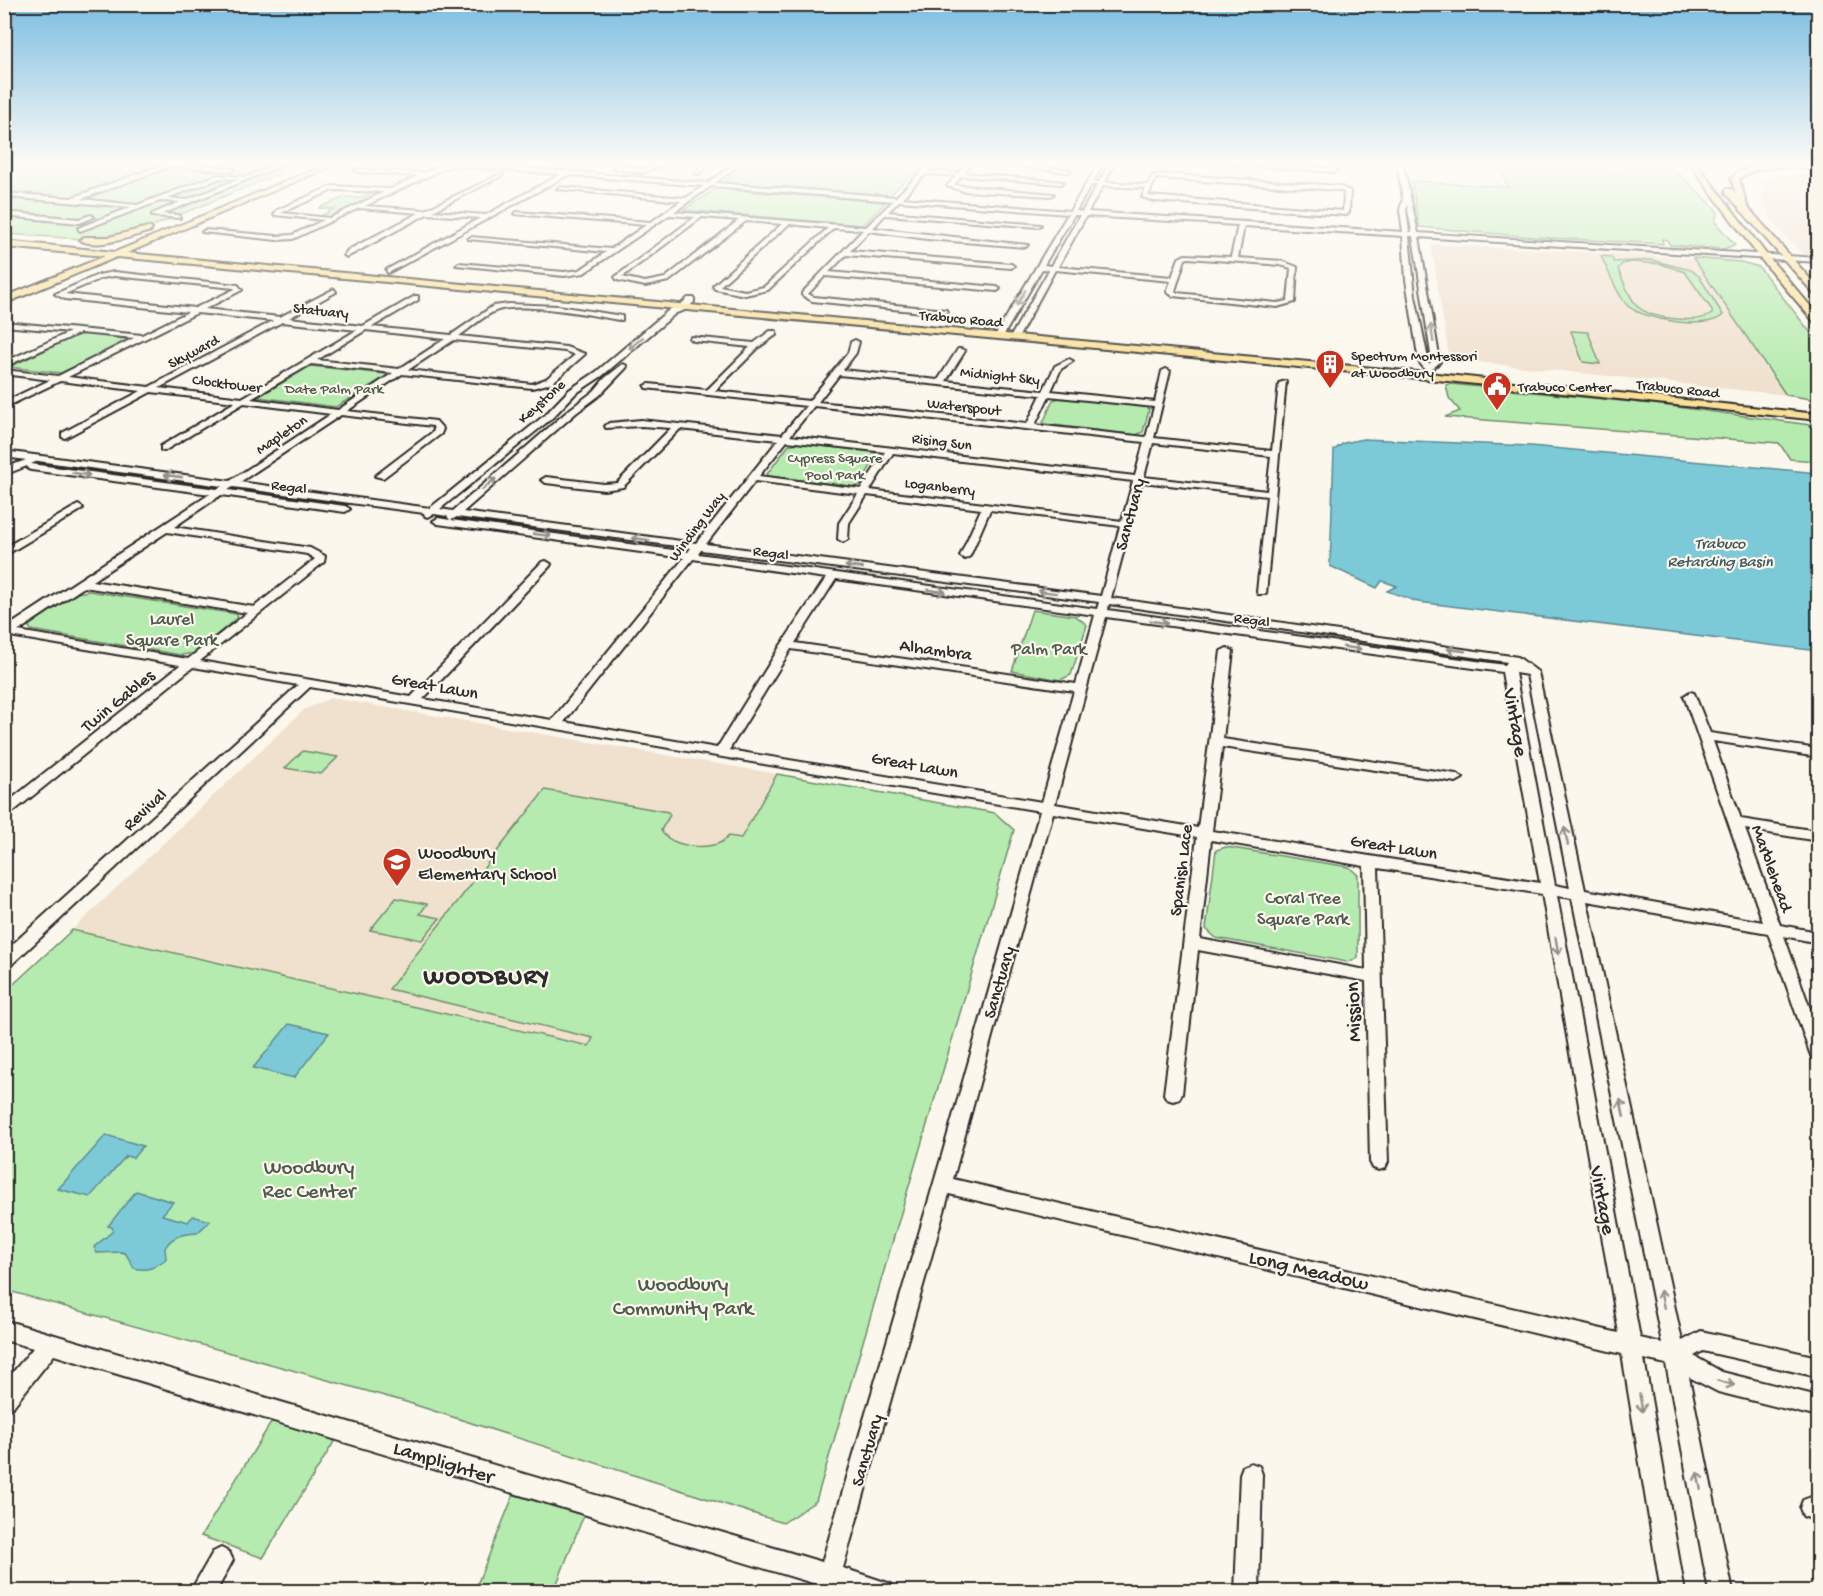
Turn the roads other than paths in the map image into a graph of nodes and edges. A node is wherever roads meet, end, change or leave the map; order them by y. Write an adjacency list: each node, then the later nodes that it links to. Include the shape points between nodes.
1 (11, 238): 25 (main road)
2 (112, 238): 25 (main road)
3 (142, 238): 30 (main road)
4 (154, 238): 29 (main road)
5 (168, 238): 27 (main road)
6 (374, 238): 34 (street)
7 (439, 238): 46 (street)
8 (445, 238): 46 (street)
9 (631, 238): 31 (street)
10 (670, 238): 11 (street, via 618,277 652,284 667,280)
11 (719, 238)
12 (769, 238): 13 (street, via 716,285 735,292 766,289)
13 (820, 238)
14 (859, 238): 33 (street)
15 (945, 238): 28 (street)
16 (1057, 238): 43 (street)
17 (1070, 238): 44 (street)
18 (1238, 238): 37 (street)
19 (1405, 238): 81 (street, via 1411,293)
20 (1415, 238): 81 (street, one-way to 20, via 1436,362)
21 (1440, 238): 36 (street)
22 (1749, 238): 36 (main road)
23 (1769, 238): 38 (main road)
24 (471, 239): 31 (street)
25 (32, 240): 30 (main road)
26 (4, 244): 32 (main road, Trabuco Road)
27 (162, 245)
28 (1025, 245)
29 (131, 248): 30 (main road); 39 (main road, Trabuco Road)
30 (116, 250): 32 (main road, Trabuco Road); 45 (main road, Trabuco Road); 55 (main road)
31 (613, 251): 41 (street, via 585,271 573,274)
32 (100, 252): 50 (main road)
33 (844, 253): 42 (street); 47 (street)
34 (347, 255)
35 (272, 258): 39 (main road)
36 (1764, 258): 38 (street); 61 (main road)
37 (1234, 259): 48 (street, via 1187,256 1182,258); 48 (street, via 1281,262 1294,267 1291,302 1274,305 1175,295 1171,292)
38 (1788, 260): 40 (street); 52 (main road)
39 (283, 261): 46 (main road, Trabuco Road)
40 (1818, 262)
41 (459, 265)
42 (1011, 266)
43 (1039, 267): 44 (street); 65 (street, one-way to 65)
44 (1053, 268): 48 (street); 67 (street)
45 (291, 270): 46 (main road); 56 (main road, Trabuco Road)
46 (383, 271): 54 (main road, Trabuco Road)
47 (823, 274): 49 (street); 58 (street, via 804,294 806,297)
48 (1175, 279)
49 (997, 289)
50 (4, 291)
51 (333, 291): 60 (street, Skyward)
52 (1818, 293)
53 (415, 298): 63 (street)
54 (691, 300): 56 (street, Keystone); 65 (main road, Trabuco Road)
55 (4, 301)
56 (682, 308): 65 (main road, Trabuco Road); 121 (street, Keystone, one-way to 121, via 673,311 572,392 548,417); 122 (street, Keystone, one-way to 56, via 597,393 684,312)
57 (197, 311): 57 (street, Statuary, via 240,289 114,274 59,294); 60 (street, Statuary); 68 (street)
58 (943, 312)
59 (619, 318): 69 (street, Mapleton, via 505,306)
60 (280, 319): 63 (street, Statuary); 86 (street, Skyward)
61 (1818, 321)
62 (4, 324): 64 (street)
63 (365, 328): 69 (street, Statuary); 74 (street)
64 (80, 330): 68 (street); 76 (street)
65 (1001, 332): 67 (main road, Trabuco Road)
66 (773, 333): 72 (street)
67 (1016, 334): 81 (main road, Trabuco Road)
68 (144, 337): 82 (street)
69 (452, 337): 79 (street, Mapleton); 79 (street, Statuary, via 581,354 549,381 537,386)
70 (694, 339): 72 (street)
71 (855, 342): 80 (street, Winding Way, via 852,354)
72 (756, 345): 87 (street)
73 (961, 351): 83 (street)
74 (307, 361): 79 (street); 89 (street)
75 (1069, 361): 88 (street, via 1058,368)
76 (4, 365)
77 (1166, 371): 91 (street, Sanctuary)
78 (4, 372): 82 (street, Clocktower)
79 (399, 372): 94 (street, Mapleton)
80 (837, 372): 83 (street, Midnight Sky); 90 (street, Winding Way)
81 (1428, 372): 93 (main road, Trabuco Road); 95 (main road, Trabuco Road)
82 (59, 379): 86 (street, Clocktower); 92 (street)
83 (941, 382): 88 (street, Midnight Sky)
84 (1283, 383): 105 (street)
85 (649, 386): 87 (street, Waterspout)
86 (150, 389): 89 (street, Clocktower); 99 (street, Skyward)
87 (709, 392): 90 (street, Waterspout)
88 (1046, 393): 91 (street, Midnight Sky); 98 (street)
89 (243, 400): 94 (street, Clocktower); 102 (street)
90 (812, 404): 98 (street, Waterspout); 100 (street, Winding Way)
91 (1159, 405): 101 (street, Sanctuary)
92 (4, 406)
93 (1818, 410)
94 (340, 412): 110 (street, Clocktower, via 438,426 438,432); 115 (street, Mapleton)
95 (1818, 417)
96 (609, 426): 97 (street, Rising Sun)
97 (678, 426): 100 (street, Rising Sun); 114 (street, via 620,484 604,487)
98 (1030, 427): 101 (street, Waterspout)
99 (65, 435)
100 (784, 438): 103 (street, Rising Sun); 111 (street, Winding Way)
101 (1149, 440): 105 (street, Waterspout); 112 (street, Sanctuary)
102 (164, 448)
103 (891, 450): 112 (street, Rising Sun); 117 (street)
104 (4, 454): 106 (street, Regal)
105 (1275, 454): 118 (street)
106 (38, 458): 108 (street); 115 (street, Regal, one-way to 106)
107 (4, 463): 108 (street, Regal)
108 (23, 465): 109 (street); 113 (street, via 19,472); 116 (street, Regal, one-way to 116)
109 (4, 472)
110 (380, 476)
111 (751, 478): 117 (street, Loganberry); 128 (street, Winding Way)
112 (1138, 478): 118 (street, Rising Sun); 125 (street, Sanctuary)
113 (4, 480)
114 (546, 480)
115 (231, 484): 116 (street, Mapleton); 121 (street, Regal)
116 (218, 492): 123 (street, Regal); 126 (street, Mapleton)
117 (865, 492): 119 (street, Loganberry); 127 (street, via 844,524)
118 (1271, 494): 134 (street)
119 (987, 507): 125 (street, Loganberry); 130 (street)
120 (78, 508): 129 (street)
121 (431, 511): 122 (street, Regal); 123 (street, Keystone)
122 (455, 514): 124 (street, Keystone); 128 (street, Regal, one-way to 122)
123 (422, 519): 124 (street, Regal)
124 (445, 522): 128 (street, Regal, one-way to 128)
125 (1126, 524): 135 (street, Sanctuary)
126 (163, 528): 133 (street, Mapleton); 136 (street, Twin Gables, via 310,551 320,556 318,564)
127 (843, 539)
128 (696, 552): 132 (street, Regal); 135 (street, Regal, one-way to 128); 147 (street, Winding Way)
129 (4, 553)
130 (965, 556)
131 (546, 564): 146 (street)
132 (833, 576): 137 (street, Regal, one-way to 137); 139 (street)
133 (82, 583): 136 (street); 138 (street, Mapleton)
134 (1262, 592)
135 (1105, 600): 137 (street, Sanctuary); 142 (street, Regal, one-way to 135)
136 (258, 611): 141 (street, Twin Gables)
137 (1101, 614): 142 (street, Regal, one-way to 142); 144 (street, Sanctuary)
138 (7, 632): 141 (street, Great Lawn)
139 (787, 645): 144 (street, Alhambra); 150 (street)
140 (1227, 651): 149 (street, Spanish Lace)
141 (190, 664): 143 (street, Great Lawn); 154 (street, Twin Gables)
142 (1511, 664): 159 (street, Vintage); 160 (street, Vintage, one-way to 142, via 1532,672)
143 (308, 683): 146 (street, Great Lawn); 164 (street, Revival)
144 (1079, 688): 153 (street, Sanctuary)
145 (1690, 696): 148 (street, Marblehead)
146 (414, 701): 147 (street, Great Lawn)
147 (555, 724): 150 (street, Great Lawn)
148 (1704, 736): 151 (street); 155 (street, Marblehead)
149 (1216, 742): 152 (street); 156 (street, Spanish Lace)
150 (721, 752): 153 (street, Great Lawn)
151 (1818, 753)
152 (1455, 778)
153 (1047, 807): 156 (street, Great Lawn); 169 (street, Sanctuary)
154 (4, 812)
155 (1736, 823): 157 (street); 161 (street, Marblehead)
156 (1204, 834): 158 (street, Great Lawn); 163 (street, Spanish Lace)
157 (1818, 836)
158 (1371, 862): 159 (street, Great Lawn); 165 (street, Mission)
159 (1546, 888): 160 (street, Great Lawn); 172 (street, Vintage, one-way to 172)
160 (1577, 894): 161 (street, Great Lawn); 173 (street, Vintage, one-way to 160)
161 (1774, 929): 162 (street, Great Lawn); 166 (street, Marblehead)
162 (1818, 937)
163 (1191, 943): 165 (street); 167 (street, Spanish Lace)
164 (4, 962)
165 (1374, 977): 168 (street, Mission)
166 (1818, 1053)
167 (1173, 1094)
168 (1379, 1162)
169 (942, 1184): 172 (street, Long Meadow); 179 (street, Sanctuary)
170 (4, 1330): 171 (street, Lamplighter)
171 (50, 1343): 175 (street); 179 (street, Lamplighter)
172 (1630, 1345): 173 (street, Long Meadow); 183 (street, Vintage, one-way to 183)
173 (1675, 1356): 174 (street, via 1701,1341); 176 (street, Long Meadow, one-way to 176, via 1718,1382); 184 (street, Vintage, one-way to 173)
174 (1818, 1367)
175 (4, 1400)
176 (1818, 1406)
177 (1251, 1474): 182 (street)
178 (221, 1560): 180 (street)
179 (827, 1583): 181 (street, Lamplighter)
180 (201, 1592)
181 (884, 1592)
182 (1247, 1592)
183 (1673, 1592)
184 (1721, 1592)

